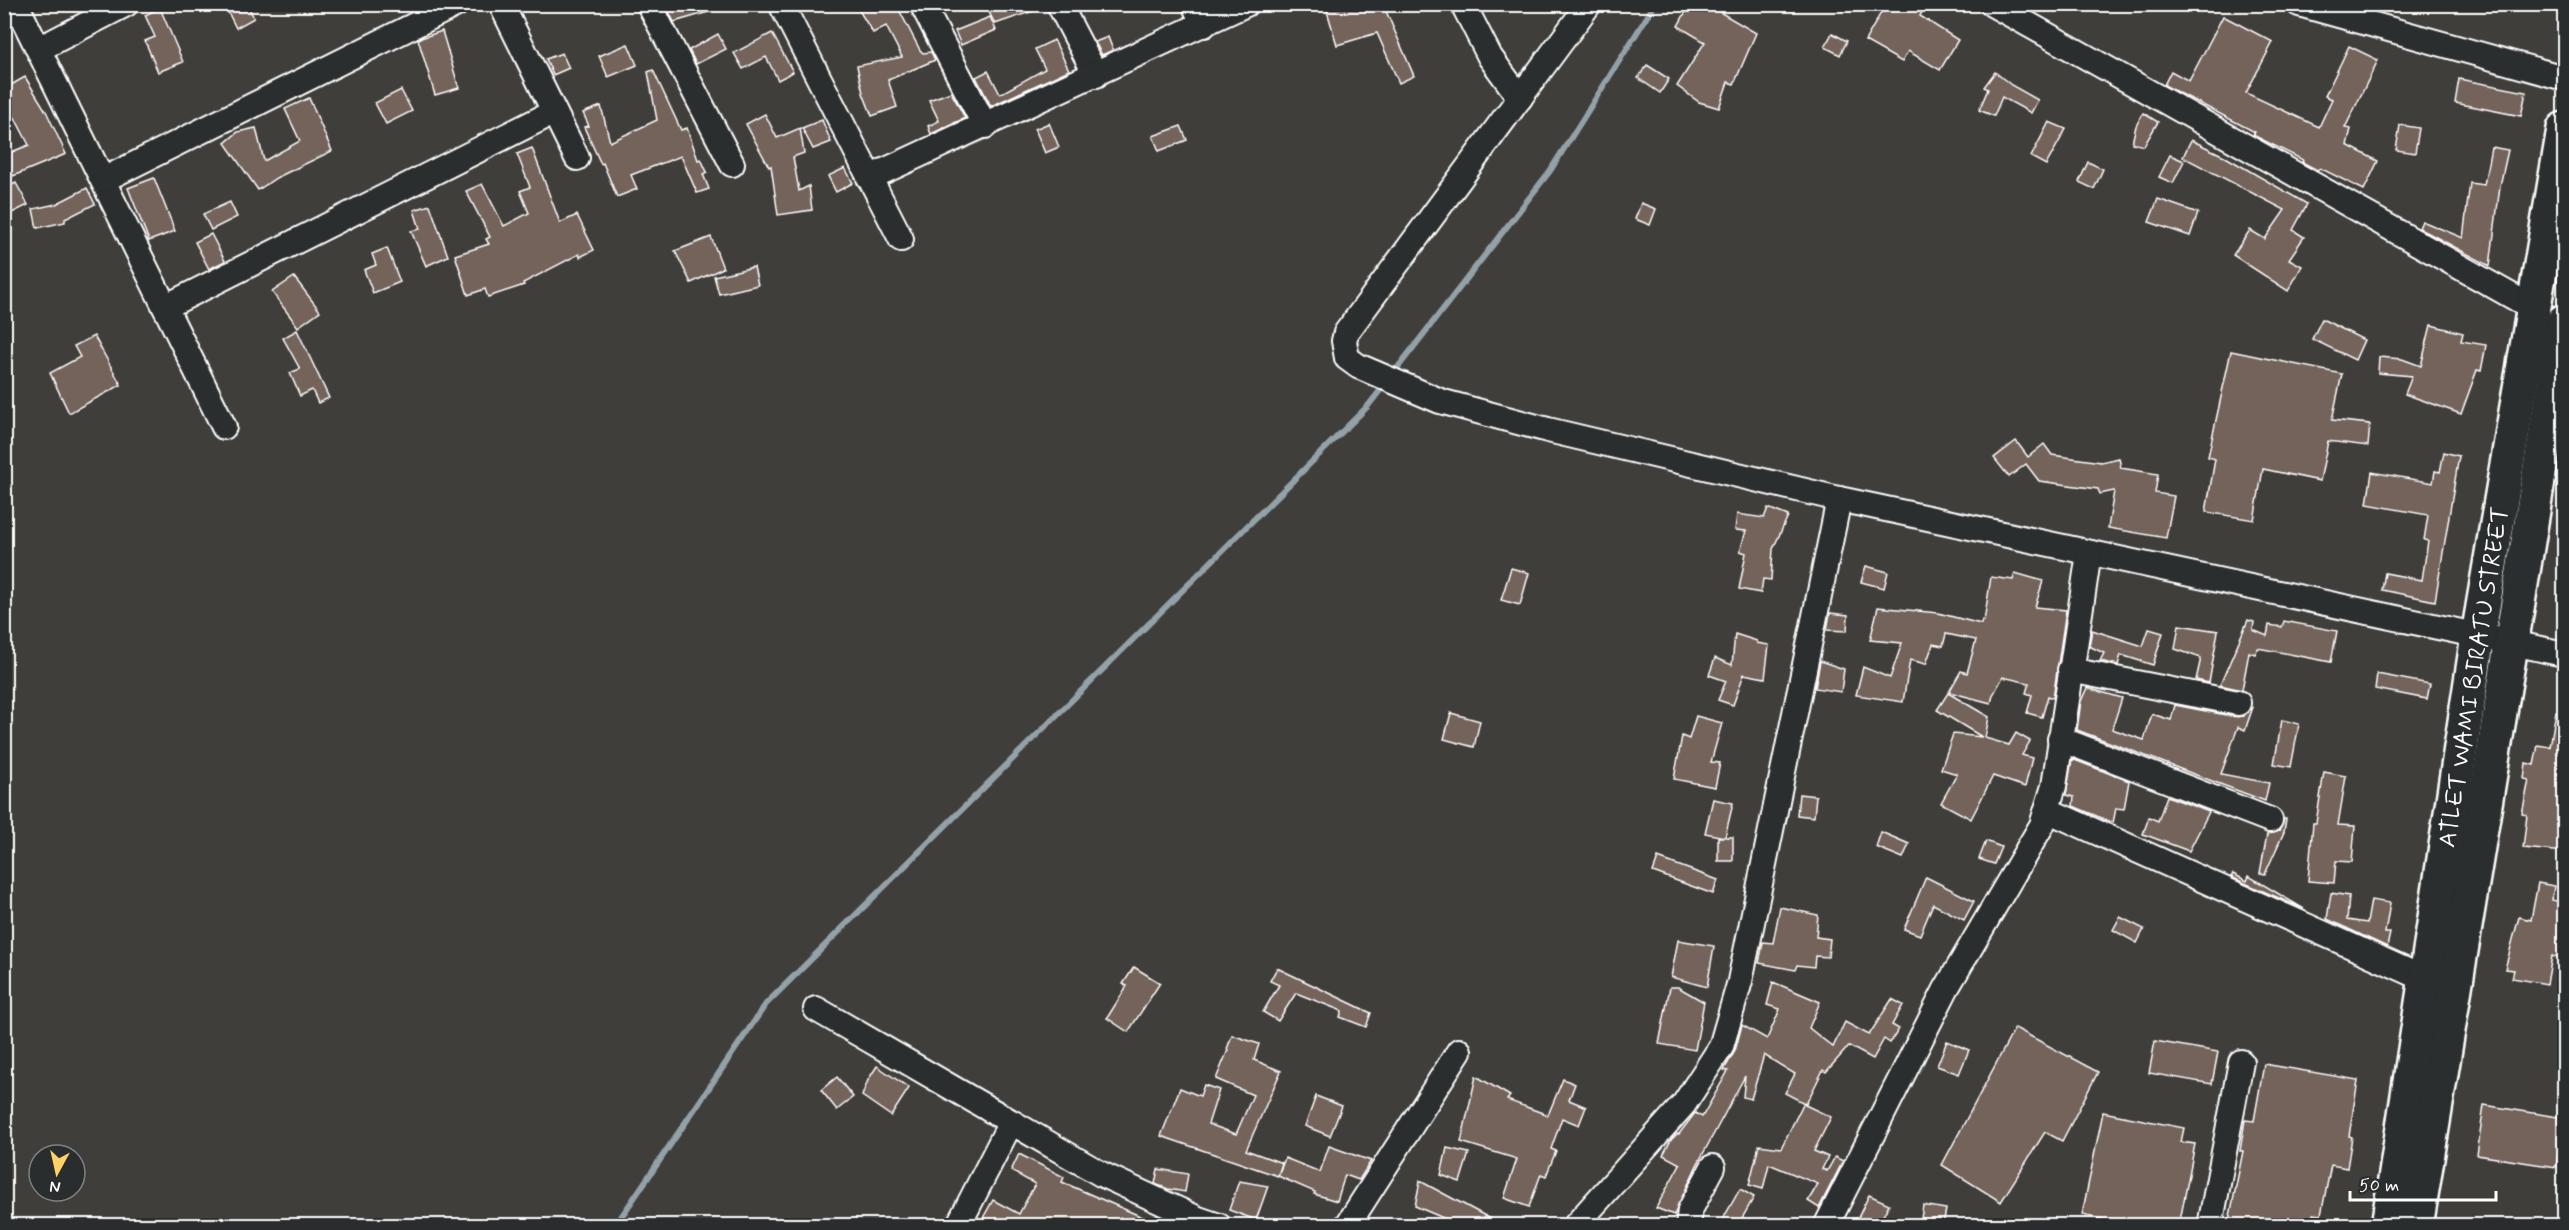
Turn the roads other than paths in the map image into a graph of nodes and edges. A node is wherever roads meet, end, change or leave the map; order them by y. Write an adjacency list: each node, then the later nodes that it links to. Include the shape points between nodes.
1 (16, 4): 15 (street)
2 (126, 4): 15 (street)
3 (457, 4): 25 (street)
4 (501, 4): 19 (street)
5 (649, 4): 23 (street)
6 (781, 4): 24 (street)
7 (922, 4): 20 (street)
8 (1059, 4): 16 (street)
9 (1246, 4): 14 (street)
10 (1463, 4): 18 (street, via 1490,57)
11 (1589, 4): 18 (street)
12 (1992, 4): 28 (street)
13 (2299, 4): 17 (street)
14 (1199, 15): 16 (street)
15 (39, 49): 25 (street)
16 (1096, 75): 20 (street)
17 (2565, 78)
18 (1520, 98): 31 (street, via 1346,333 1347,358 1440,401)
19 (554, 112): 22 (street); 27 (street)
20 (985, 126): 24 (street)
21 (2565, 129): 28 (main road, ATLET WAMI BIRATU STREET)
22 (577, 158)
23 (732, 164)
24 (869, 178): 26 (street)
25 (103, 180): 27 (street)
26 (901, 239)
27 (165, 307): 30 (street)
28 (2533, 308): 33 (main road, ATLET WAMI BIRATU STREET)
29 (2565, 321): 34 (main road, ATLET WAMI BIRATU STREET)
30 (224, 427)
31 (1839, 499): 32 (street); 50 (street, via 1740,981 1721,1047 1684,1104)
32 (2089, 553): 33 (street); 36 (street)
33 (2478, 636): 34 (street); 41 (main road, ATLET WAMI BIRATU STREET)
34 (2510, 643): 35 (street); 55 (main road, ATLET WAMI BIRATU STREET)
35 (2565, 654)
36 (2070, 670): 37 (street); 38 (street)
37 (2238, 703)
38 (2060, 739): 39 (street); 40 (street)
39 (2047, 810): 41 (street); 52 (street, via 2042,825 1946,989)
40 (2270, 820)
41 (2425, 979): 54 (main road, ATLET WAMI BIRATU STREET)
42 (816, 1009): 45 (street)
43 (1459, 1051): 49 (street)
44 (2241, 1062): 53 (street)
45 (1010, 1124): 47 (street, via 1101,1174); 48 (street)
46 (1713, 1167): 51 (street, via 1690,1210)
47 (1204, 1223)
48 (958, 1226)
49 (1347, 1226)
50 (1575, 1226)
51 (1688, 1226)
52 (1826, 1226)
53 (2210, 1226)
54 (2388, 1226)
55 (2416, 1226)

